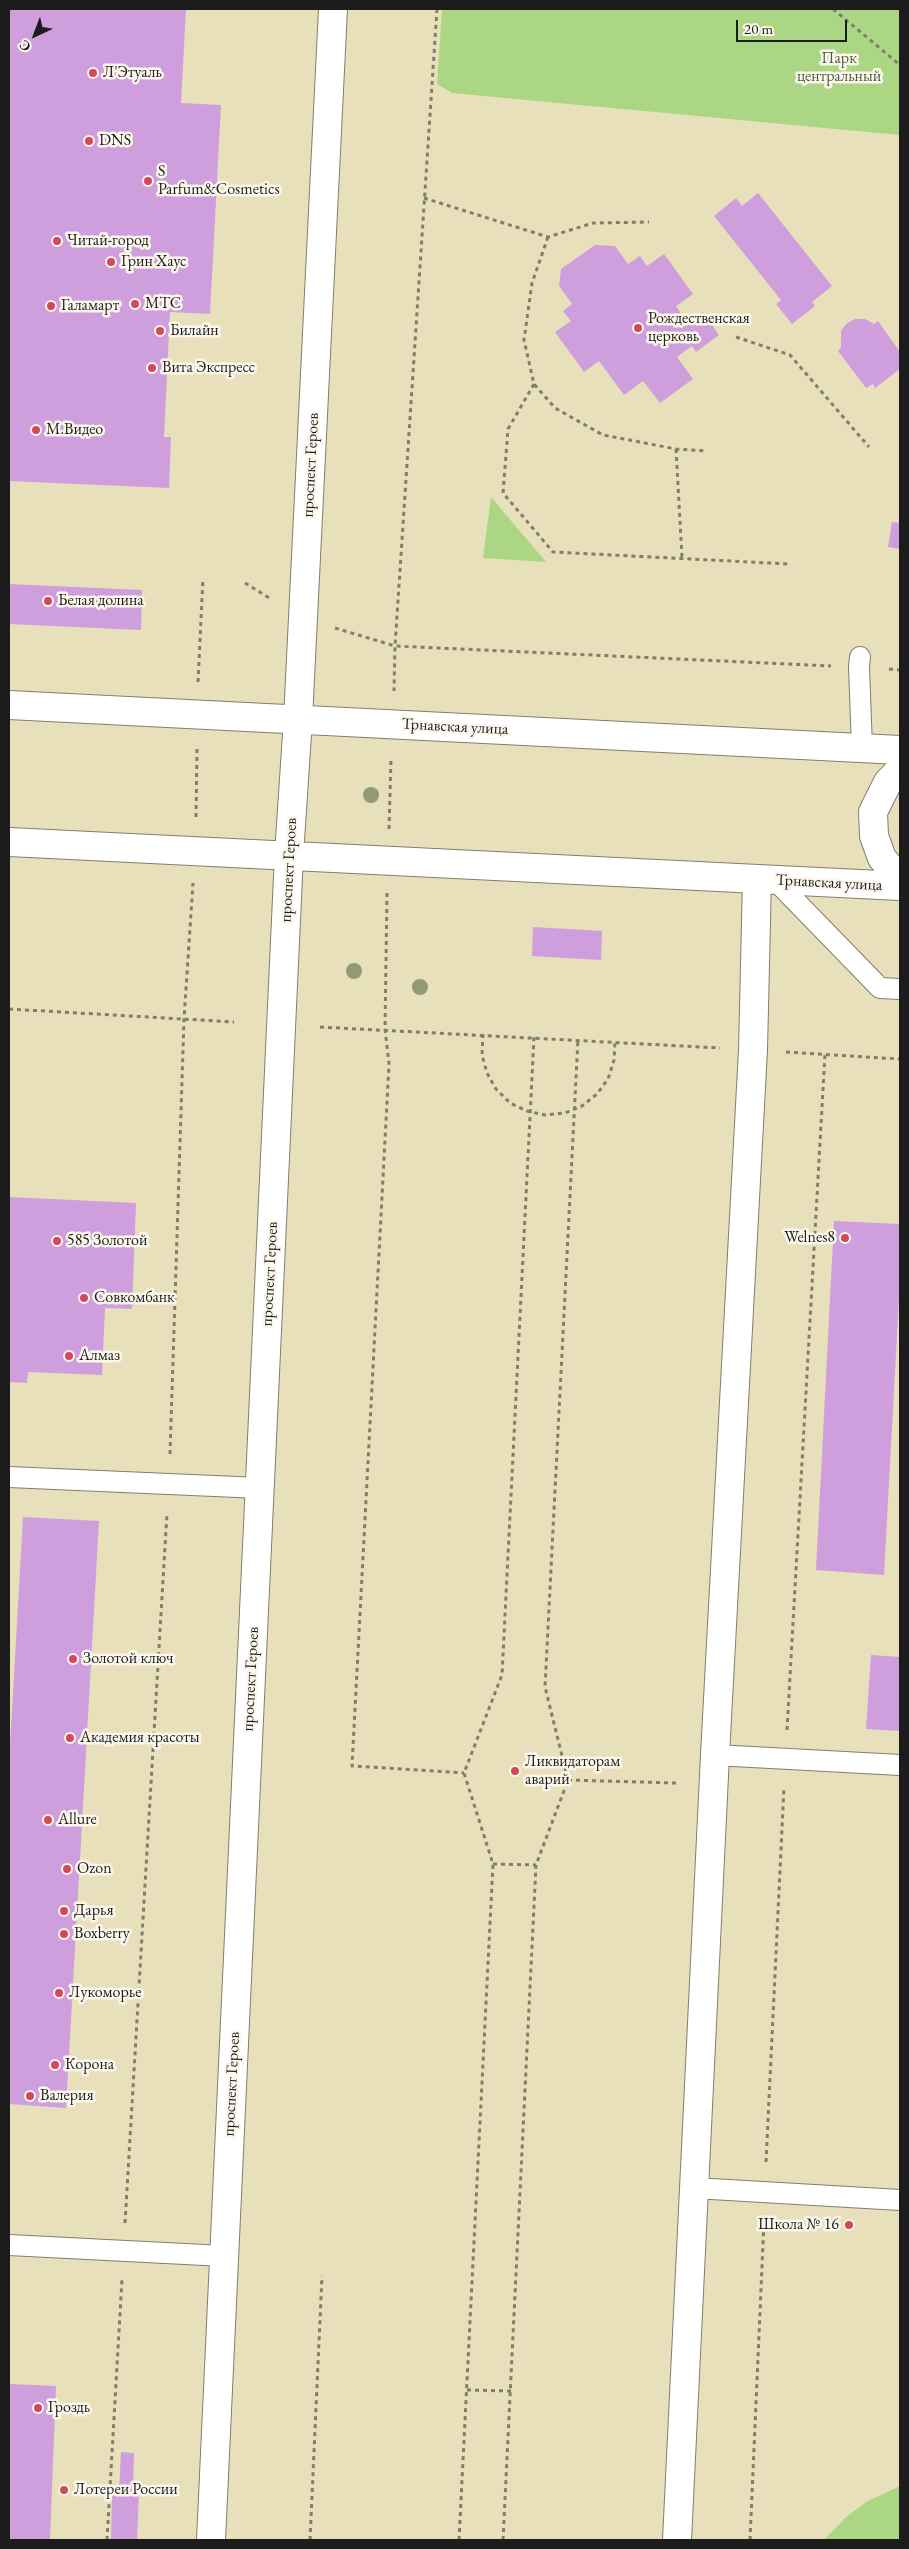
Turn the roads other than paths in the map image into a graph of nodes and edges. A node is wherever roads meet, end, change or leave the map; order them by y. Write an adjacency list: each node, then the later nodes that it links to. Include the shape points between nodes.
1 (333, 9): 4 (street, проспект Героев)
2 (859, 662): 5 (lane)
3 (9, 705): 4 (street, Трнавская улица)
4 (298, 720): 5 (street, Трнавская улица); 9 (street, проспект Героев)
5 (862, 748): 6 (street, Трнавская улица)
6 (900, 750)
7 (900, 770): 10 (street, via 888,782 873,812 874,836 882,858)
8 (9, 842): 9 (street, Трнавская улица)
9 (289, 855): 11 (street, Трнавская улица); 15 (street, проспект Героев)
10 (900, 879)
11 (766, 880): 12 (street, Трнавская улица); 13 (lane, via 880,988); 16 (street, via 753,1050)
12 (900, 886)
13 (900, 989)
14 (9, 1477): 15 (lane)
15 (260, 1488): 21 (street, проспект Героев)
16 (715, 1755): 17 (lane); 18 (street)
17 (900, 1765)
18 (694, 2188): 19 (lane); 23 (street)
19 (900, 2200)
20 (9, 2245): 21 (lane)
21 (224, 2256): 22 (street, проспект Героев)
22 (211, 2540)
23 (677, 2540)

